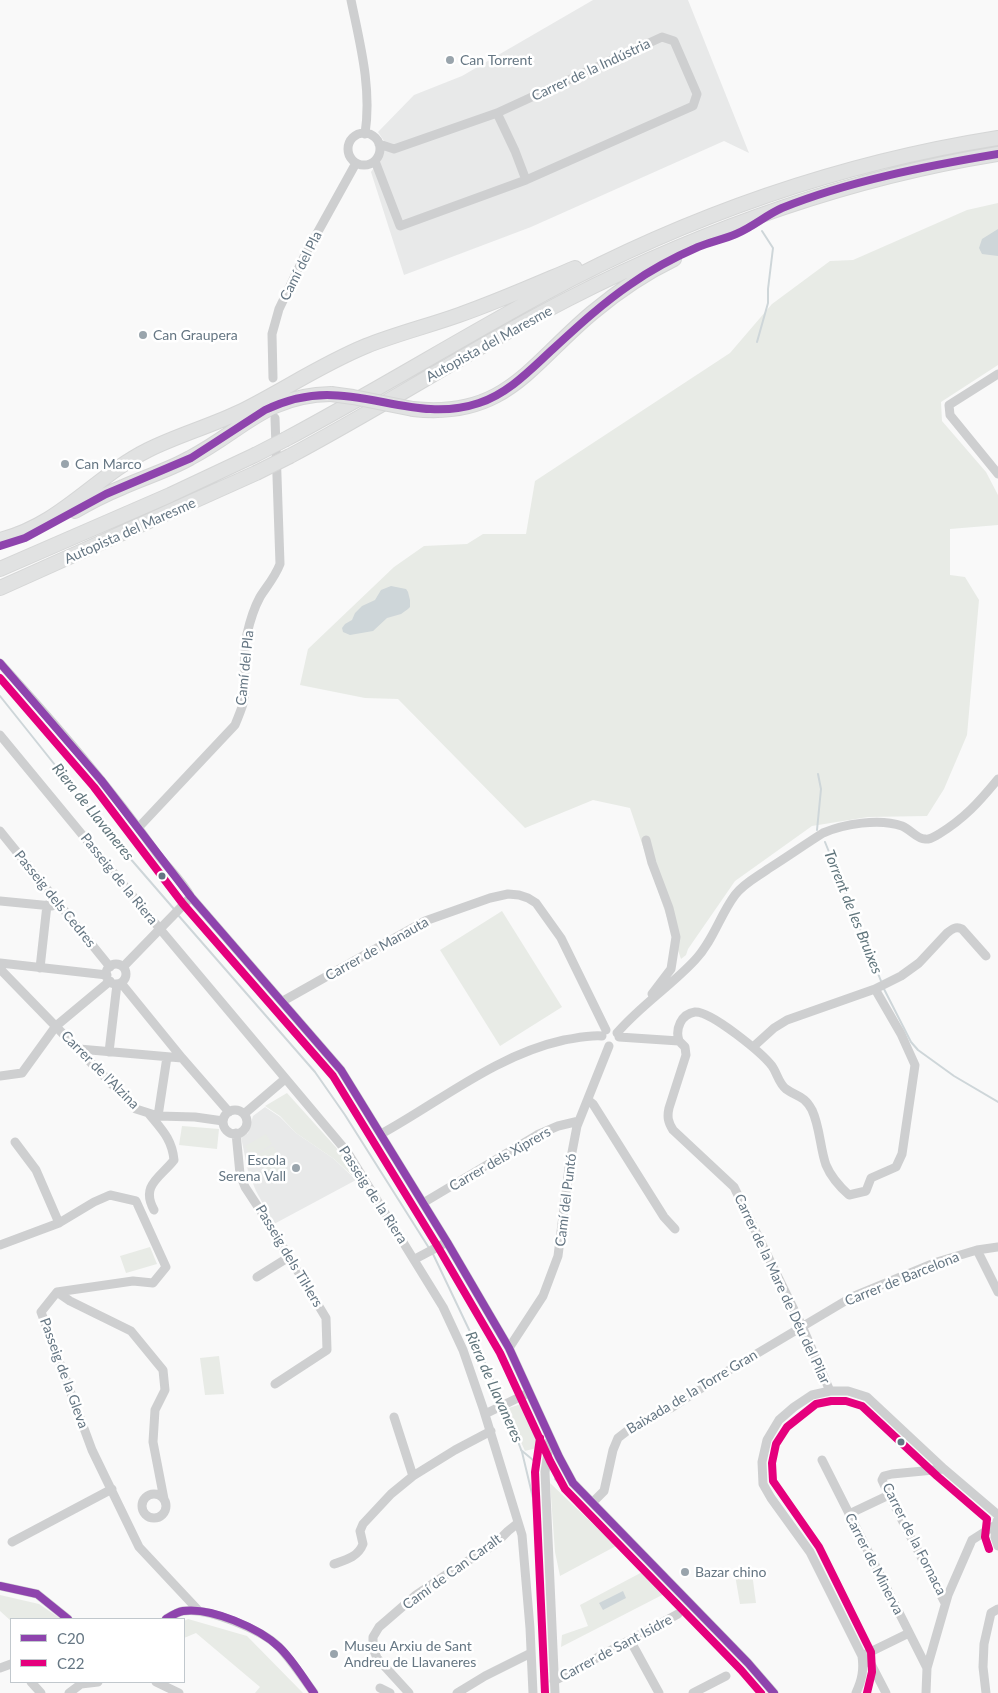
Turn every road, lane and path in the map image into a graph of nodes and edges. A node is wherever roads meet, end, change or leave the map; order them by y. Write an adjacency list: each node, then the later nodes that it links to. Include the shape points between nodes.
1 (351, 0): 3 (street, via 366,70 368,115)
2 (497, 113): 5 (street, Carrer de la Indústria, via 394,149); 9 (street); 9 (street, Carrer de la Indústria, via 662,37 674,41 697,94 693,106)
3 (365, 134): 5 (street, via 374,137); 8 (street, via 355,137 349,145 349,154)
4 (998, 138): 11 (highway, Autopista del Maresme, via 935,149 846,172 786,189)
5 (379, 144): 7 (street, via 379,155)
6 (998, 154): 10 (highway, Autopista del Maresme, via 870,181)
7 (375, 160): 8 (street, via 366,165); 9 (street, Carrer de la Indústria, via 400,226)
8 (356, 163): 13 (street, Camí del Pla, via 305,254 279,309 272,334)
9 (526, 180)
10 (779, 210): 17 (highway, bridge, via 737,234 665,263 630,284 592,313 511,387 479,404 431,411 331,394 293,399 259,413 189,459 98,498 28,538); 19 (highway, Autopista del Maresme, bridge, via 650,260 514,328 290,456)
11 (683, 227): 16 (highway, via 647,237 515,294 335,359 241,411 147,450 43,524); 18 (highway, Autopista del Maresme, bridge, via 546,292 255,456)
12 (998, 374): 15 (street, via 949,405 949,411)
13 (273, 378)
14 (275, 418): 23 (street, Camí del Pla, via 280,564 260,598 247,633 241,712 235,725)
15 (998, 474)
16 (0, 540)
17 (0, 546)
18 (0, 569)
19 (0, 588)
20 (0, 663): 23 (street)
21 (0, 735): 31 (street, Passeig de la Riera)
22 (998, 779): 40 (street, via 969,812 927,840 901,826 887,823 852,824 823,833 741,889 697,958 678,978)
23 (139, 827): 27 (street)
24 (0, 830): 26 (street, Passeig dels Cedres)
25 (646, 840): 40 (street, via 670,908 676,937 671,968)
26 (5, 842): 30 (street, Passeig dels Cedres)
27 (191, 897): 31 (street); 39 (street)
28 (0, 901): 29 (street)
29 (47, 905): 30 (street); 35 (street)
30 (60, 906): 37 (street, Passeig dels Cedres)
31 (160, 929): 34 (street); 52 (street, Passeig de la Riera)
32 (986, 956): 38 (street, via 962,929 956,928 908,972)
33 (0, 963): 35 (street)
34 (123, 967): 37 (street, via 117,965); 37 (street, via 126,976)
35 (40, 968): 37 (street)
36 (0, 969): 41 (street, Carrer de l'Alzina)
37 (113, 978): 41 (street); 48 (street); 50 (street, Passeig dels Cedres)
38 (875, 989): 46 (street, via 787,1020); 46 (street, via 915,1065 902,1154 896,1167 871,1178 866,1191 849,1195 838,1186 826,1166 812,1110 798,1094 786,1089 772,1067)
39 (283, 1001): 42 (street, Carrer de Manauta, via 425,921 490,898 519,895 536,903 561,938); 60 (street, via 341,1070)
40 (646, 1002): 43 (street)
41 (56, 1026): 47 (street, Carrer de l'Alzina); 51 (street, via 22,1073)
42 (604, 1033): 43 (street, via 614,1030); 45 (street, via 604,1042); 60 (street, via 547,1044 511,1058)
43 (618, 1035): 44 (street); 45 (street, via 615,1044)
44 (679, 1041): 46 (street, via 678,1026 686,1015 696,1012 716,1020); 75 (street, Carrer de la Mare de Déu del Pilar, via 685,1047 686,1055 667,1116 669,1123 734,1187)
45 (609, 1046): 53 (street, Camí del Puntó)
46 (753, 1047)
47 (79, 1049): 48 (street); 56 (street, Carrer de l'Alzina, via 136,1109)
48 (109, 1052): 49 (street)
49 (166, 1057): 50 (street); 56 (street)
50 (182, 1058): 54 (street, Passeig dels Cedres)
51 (0, 1076)
52 (285, 1079): 55 (street); 71 (street, Passeig de la Riera, via 348,1153)
53 (588, 1100): 58 (street, Camí del Puntó); 65 (street)
54 (229, 1112): 55 (street, via 238,1110); 57 (street)
55 (244, 1114): 59 (street, via 246,1126)
56 (154, 1115): 57 (street, Carrer de l'Alzina); 63 (street, via 173,1146 174,1160 149,1190 149,1202)
57 (224, 1121): 59 (street, via 226,1130)
58 (579, 1121): 62 (street, Carrer dels Xiprers, via 537,1135); 76 (street, Camí del Puntó, via 569,1168 558,1256 543,1296)
59 (236, 1133): 70 (street, Passeig dels Til·lers, via 240,1174 245,1187)
60 (381, 1134): 62 (street)
61 (15, 1142): 64 (street, via 36,1170)
62 (423, 1203): 66 (street)
63 (154, 1210)
64 (59, 1223): 67 (street); 73 (street, via 110,1195 136,1201 166,1267 153,1283 133,1282)
65 (675, 1229)
66 (447, 1242): 71 (street); 76 (street)
67 (0, 1245)
68 (998, 1247): 69 (street, Carrer de Barcelona)
69 (977, 1250): 74 (street); 75 (street, Carrer de Barcelona, via 937,1262 852,1297)
70 (289, 1257): 72 (street); 77 (street, Passeig dels Til·lers, via 326,1318 327,1350)
71 (415, 1259): 80 (street, Passeig de la Riera, via 463,1350)
72 (257, 1278)
73 (57, 1292): 87 (street, Passeig de la Gleva, via 41,1312 92,1450); 89 (street, via 131,1331 163,1370 165,1390 155,1410 152,1442)
74 (998, 1292)
75 (802, 1326): 78 (street, Carrer de la Mare de Déu del Pilar); 90 (street, Baixada de la Torre Gran, via 671,1408 627,1430 618,1438 613,1450 604,1491)
76 (508, 1348): 79 (street)
77 (275, 1384)
78 (830, 1391): 85 (street, via 848,1391 867,1397); 109 (street, via 812,1395 779,1420 767,1440 762,1462 763,1484 810,1552)
79 (528, 1393): 80 (street); 83 (street)
80 (485, 1414): 82 (street, Passeig de la Riera)
81 (394, 1417): 86 (street)
82 (491, 1431): 86 (street); 95 (street, Passeig de la Riera)
83 (550, 1439): 90 (street, via 573,1483); 112 (street, via 545,1472)
84 (822, 1460): 92 (street, Carrer de Minerva)
85 (944, 1469): 88 (street, Carrer de la Fornaca, via 884,1476 882,1480); 94 (street)
86 (413, 1476): 98 (street, via 390,1494 363,1524 360,1531 363,1544 358,1552 350,1559)
87 (112, 1489): 93 (street, Passeig de la Gleva); 96 (street)
88 (889, 1495): 92 (street); 100 (street, Carrer de la Fornaca)
89 (164, 1499): 91 (street, via 157,1494 148,1495); 91 (street, via 165,1513 158,1518 148,1518)
90 (593, 1502): 128 (street)
91 (141, 1507): 93 (street, via 135,1515)
92 (849, 1514): 106 (street, Carrer de Minerva)
93 (126, 1518): 102 (street, Passeig de la Gleva, via 139,1547)
94 (997, 1518): 97 (street, via 995,1537); 100 (street, via 972,1540)
95 (518, 1523): 108 (street, Passeig de la Riera, via 524,1554); 122 (street, Camí de Can Caralt, via 494,1545 416,1595 373,1637 377,1658)
96 (12, 1542)
97 (998, 1546)
98 (334, 1564)
99 (0, 1586): 104 (street, via 37,1594)
100 (946, 1603): 110 (street)
101 (998, 1609): 132 (street, via 991,1613 984,1644)
102 (198, 1610): 105 (street, via 182,1611); 120 (street, via 263,1635 278,1647)
103 (678, 1614): 107 (street, Carrer de Sant Isidre)
104 (67, 1618)
105 (168, 1618)
106 (909, 1633): 109 (street); 110 (street, Carrer de Minerva)
107 (630, 1640): 112 (street, Carrer de Sant Isidre); 126 (street)
108 (531, 1653): 123 (street); 124 (street, Passeig de la Riera)
109 (862, 1656): 129 (street, via 864,1669); 130 (street, via 871,1664)
110 (927, 1668): 131 (street)
111 (726, 1676): 127 (street)
112 (554, 1681): 125 (street)
113 (32, 1683): 117 (street)
114 (90, 1683): 118 (street, via 81,1684)
115 (158, 1683): 119 (street)
116 (380, 1688): 121 (street)
117 (41, 1693)
118 (69, 1693)
119 (179, 1693)
120 (314, 1693)
121 (390, 1693)
122 (409, 1693)
123 (457, 1693)
124 (533, 1693)
125 (555, 1693)
126 (659, 1693)
127 (693, 1693)
128 (774, 1693)
129 (856, 1693)
130 (886, 1693)
131 (926, 1693)
132 (986, 1693)

